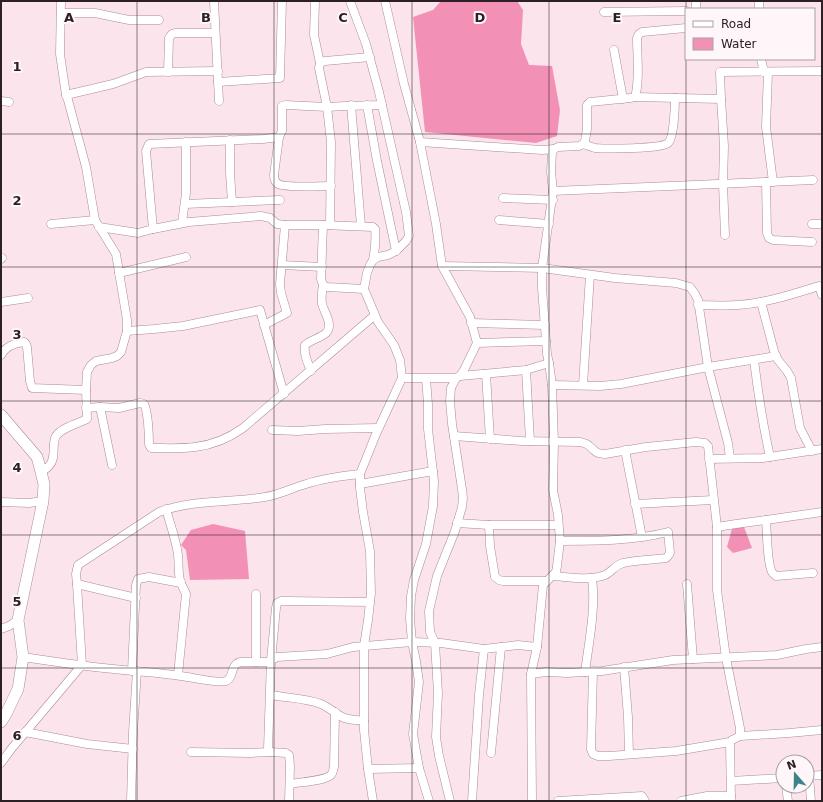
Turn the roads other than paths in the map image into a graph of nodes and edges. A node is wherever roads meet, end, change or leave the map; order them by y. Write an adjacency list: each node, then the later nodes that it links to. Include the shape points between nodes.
1 (61, 1): 9 (street)
2 (214, 1): 12 (street)
3 (282, 1): 21 (street, via 280,78)
4 (315, 1): 16 (street, via 314,35)
5 (350, 1): 14 (street)
6 (385, 1): 35 (street)
7 (685, 11): 8 (street)
8 (604, 12)
9 (61, 13): 10 (street, via 95,13 129,20); 22 (street, via 60,54)
10 (159, 20)
11 (685, 28): 23 (street, via 639,34)
12 (215, 33): 17 (street); 19 (street, via 172,34 168,47)
13 (614, 50): 24 (street)
14 (370, 57): 16 (street); 30 (street)
15 (761, 60): 20 (street)
16 (320, 63): 31 (street)
17 (218, 71): 19 (street); 21 (street)
18 (822, 71): 20 (street)
19 (168, 72): 22 (street, via 146,72 113,84)
20 (766, 72): 26 (street, via 720,72); 39 (street)
21 (218, 82): 27 (street)
22 (66, 95): 48 (street, via 86,167)
23 (635, 97): 24 (street); 25 (street)
24 (623, 98): 36 (street, via 590,102 587,105 587,130)
25 (675, 98): 26 (street); 36 (street, via 668,144 610,148)
26 (721, 99): 40 (street)
27 (219, 101)
28 (351, 105): 29 (street); 31 (street); 57 (street)
29 (367, 105): 30 (street); 62 (street)
30 (382, 105): 62 (street, via 409,236)
31 (327, 107): 32 (street, via 282,106 282,131); 41 (street, via 331,142)
32 (279, 137): 33 (street); 41 (street, via 274,175 278,184)
33 (230, 140): 34 (street); 46 (street)
34 (186, 142): 47 (street); 59 (street, via 149,144 146,151)
35 (420, 142): 37 (street); 66 (street)
36 (583, 144): 37 (street)
37 (554, 149): 42 (street, via 551,172)
38 (813, 180): 39 (street)
39 (769, 182): 40 (street); 61 (street, via 769,238)
40 (723, 184): 42 (street); 60 (street)
41 (331, 186): 56 (street)
42 (554, 191): 45 (street)
43 (503, 198): 45 (street)
44 (280, 200): 46 (street)
45 (553, 200): 52 (street)
46 (232, 202): 47 (street)
47 (185, 204): 50 (street)
48 (95, 220): 51 (street); 58 (street)
49 (500, 220): 52 (street)
50 (182, 223): 55 (street, via 261,216); 59 (street)
51 (51, 224)
52 (549, 224): 68 (street)
53 (812, 224): 54 (street)
54 (822, 224)
55 (285, 225): 56 (street); 65 (street)
56 (327, 225): 57 (street); 67 (street)
57 (360, 226): 64 (street, via 375,229)
58 (99, 227): 59 (street, via 138,233); 69 (street, via 116,254)
59 (153, 229)
60 (725, 235)
61 (812, 242)
62 (396, 251): 64 (street)
63 (186, 257): 69 (street)
64 (373, 260): 72 (street)
65 (282, 265): 67 (street); 80 (street, via 280,284 287,313)
66 (442, 266): 68 (street); 79 (street)
67 (322, 267): 71 (street)
68 (542, 268): 70 (street); 81 (street)
69 (119, 273): 82 (street)
70 (590, 275): 77 (street, via 676,283 690,287); 97 (street)
71 (323, 285): 72 (street); 91 (street, via 322,303 329,329 305,345)
72 (364, 289): 78 (street)
73 (822, 295): 76 (street, via 819,286)
74 (28, 298): 75 (street)
75 (1, 302)
76 (761, 302): 77 (street); 86 (street)
77 (698, 305): 89 (street)
78 (376, 319): 91 (street); 94 (street, via 394,345 400,360)
79 (471, 323): 81 (street); 84 (street)
80 (264, 324): 82 (street, via 260,310 183,326); 99 (street)
81 (545, 325): 83 (street)
82 (127, 331): 98 (street, via 117,356 91,365 87,372)
83 (546, 341): 84 (street); 88 (street)
84 (477, 343): 93 (street, via 467,365)
85 (1, 355): 98 (street, via 3,350 24,342 27,347 32,388)
86 (776, 356): 87 (street); 111 (street, via 790,378 800,428)
87 (754, 360): 89 (street); 112 (street)
88 (549, 363): 90 (street); 96 (street)
89 (708, 367): 97 (street, via 621,384); 113 (street)
90 (526, 370): 92 (street); 107 (street)
91 (311, 371): 99 (street)
92 (486, 374): 93 (street); 106 (street)
93 (456, 377): 95 (street); 105 (street, via 451,388 450,401)
94 (402, 378): 95 (street); 103 (street)
95 (429, 378): 116 (street, via 428,429)
96 (552, 385): 97 (street); 108 (street)
97 (583, 385)
98 (86, 390): 101 (street)
99 (284, 394): 100 (street, via 229,437 194,447 151,448 144,404 119,408)
100 (100, 407): 101 (street); 115 (street)
101 (86, 408): 117 (street, via 87,419 57,435 53,459)
102 (1, 415): 117 (main road, via 37,457)
103 (378, 428): 104 (street); 118 (street)
104 (272, 430)
105 (454, 436): 106 (street); 127 (street, via 463,498)
106 (490, 439): 107 (street)
107 (530, 441): 108 (street)
108 (554, 442): 110 (street, via 586,443 594,451 605,454); 129 (street, via 554,490)
109 (822, 449): 111 (street)
110 (625, 450): 114 (street, via 701,442 708,446); 123 (street)
111 (812, 451): 112 (street)
112 (770, 457): 113 (street)
113 (730, 458): 114 (street)
114 (709, 459): 120 (street)
115 (112, 465)
116 (433, 471): 119 (street); 144 (street, via 433,506 426,544 410,596 410,619)
117 (42, 472): 121 (main road)
118 (360, 474): 119 (street); 124 (street, via 331,477 266,497 188,504)
119 (360, 484): 141 (street, via 370,550)
120 (714, 500): 123 (street); 130 (street)
121 (43, 501): 122 (street); 142 (main road)
122 (1, 502)
123 (635, 504): 131 (street)
124 (166, 509): 136 (street, via 175,539); 137 (street, via 78,565)
125 (822, 512): 126 (street)
126 (766, 520): 130 (street); 133 (street, via 770,568 773,573 776,576)
127 (457, 523): 128 (street); 145 (street, via 437,576 430,605)
128 (489, 525): 129 (street); 134 (street, via 495,577 503,581)
129 (558, 525): 132 (street)
130 (717, 527): 152 (street, via 717,590)
131 (642, 537): 132 (street); 135 (street, via 668,532 670,553 666,558 622,563 605,575)
132 (560, 541): 134 (street, via 556,572)
133 (813, 573)
134 (550, 578): 135 (street); 148 (street, via 543,585)
135 (592, 578): 159 (street, via 594,591)
136 (181, 583): 140 (street, via 149,577 138,579); 161 (street, via 186,594)
137 (77, 584): 140 (street); 156 (street)
138 (687, 584): 153 (street)
139 (256, 594): 155 (street)
140 (136, 598): 158 (street)
141 (370, 602): 146 (street); 154 (street, via 277,603)
142 (18, 620): 143 (street); 151 (main road)
143 (1, 629)
144 (415, 642): 145 (street); 146 (street); 176 (street, via 419,682 413,734)
145 (432, 643): 150 (street); 186 (street, via 438,693 436,737)
146 (364, 646): 154 (street, via 327,654 277,657); 164 (street)
147 (501, 647): 148 (street); 150 (street); 173 (street)
148 (538, 647): 160 (street)
149 (822, 647): 152 (street, via 777,655)
150 (484, 649): 187 (street)
151 (23, 657): 156 (street); 165 (main road, via 18,689)
152 (726, 658): 153 (street); 168 (street)
153 (693, 659): 157 (street)
154 (272, 660): 155 (street); 162 (street)
155 (256, 662): 161 (street, via 235,664 231,677 223,681)
156 (78, 664): 158 (street); 167 (street)
157 (624, 667): 159 (street); 174 (street)
158 (135, 671): 161 (street); 170 (street)
159 (589, 672): 160 (street); 174 (street, via 593,754)
160 (531, 674): 188 (street)
161 (178, 675)
162 (271, 695): 163 (street, via 306,700); 172 (street, via 268,749)
163 (335, 712): 164 (street, via 350,720); 180 (street, via 332,774 320,779)
164 (364, 721): 177 (street)
165 (1, 722)
166 (822, 730): 168 (street)
167 (25, 732): 170 (street, via 87,744); 175 (street)
168 (740, 736): 169 (street)
169 (730, 742): 174 (street, via 676,751); 179 (street)
170 (132, 749): 182 (street)
171 (191, 752): 172 (street)
172 (270, 752): 180 (street, via 289,755)
173 (491, 753)
174 (629, 754)
175 (1, 764)
176 (419, 768): 177 (street); 185 (street)
177 (368, 769): 184 (street)
178 (775, 778): 179 (street)
179 (731, 781): 181 (street)
180 (290, 784): 183 (street)
181 (731, 798): 192 (street, via 707,796)
182 (131, 801)
183 (289, 801)
184 (373, 801)
185 (429, 801)
186 (450, 801)
187 (472, 801)
188 (532, 801): 189 (street)
189 (536, 801)
190 (558, 801): 191 (street, via 642,796)
191 (645, 801)
192 (681, 801)

